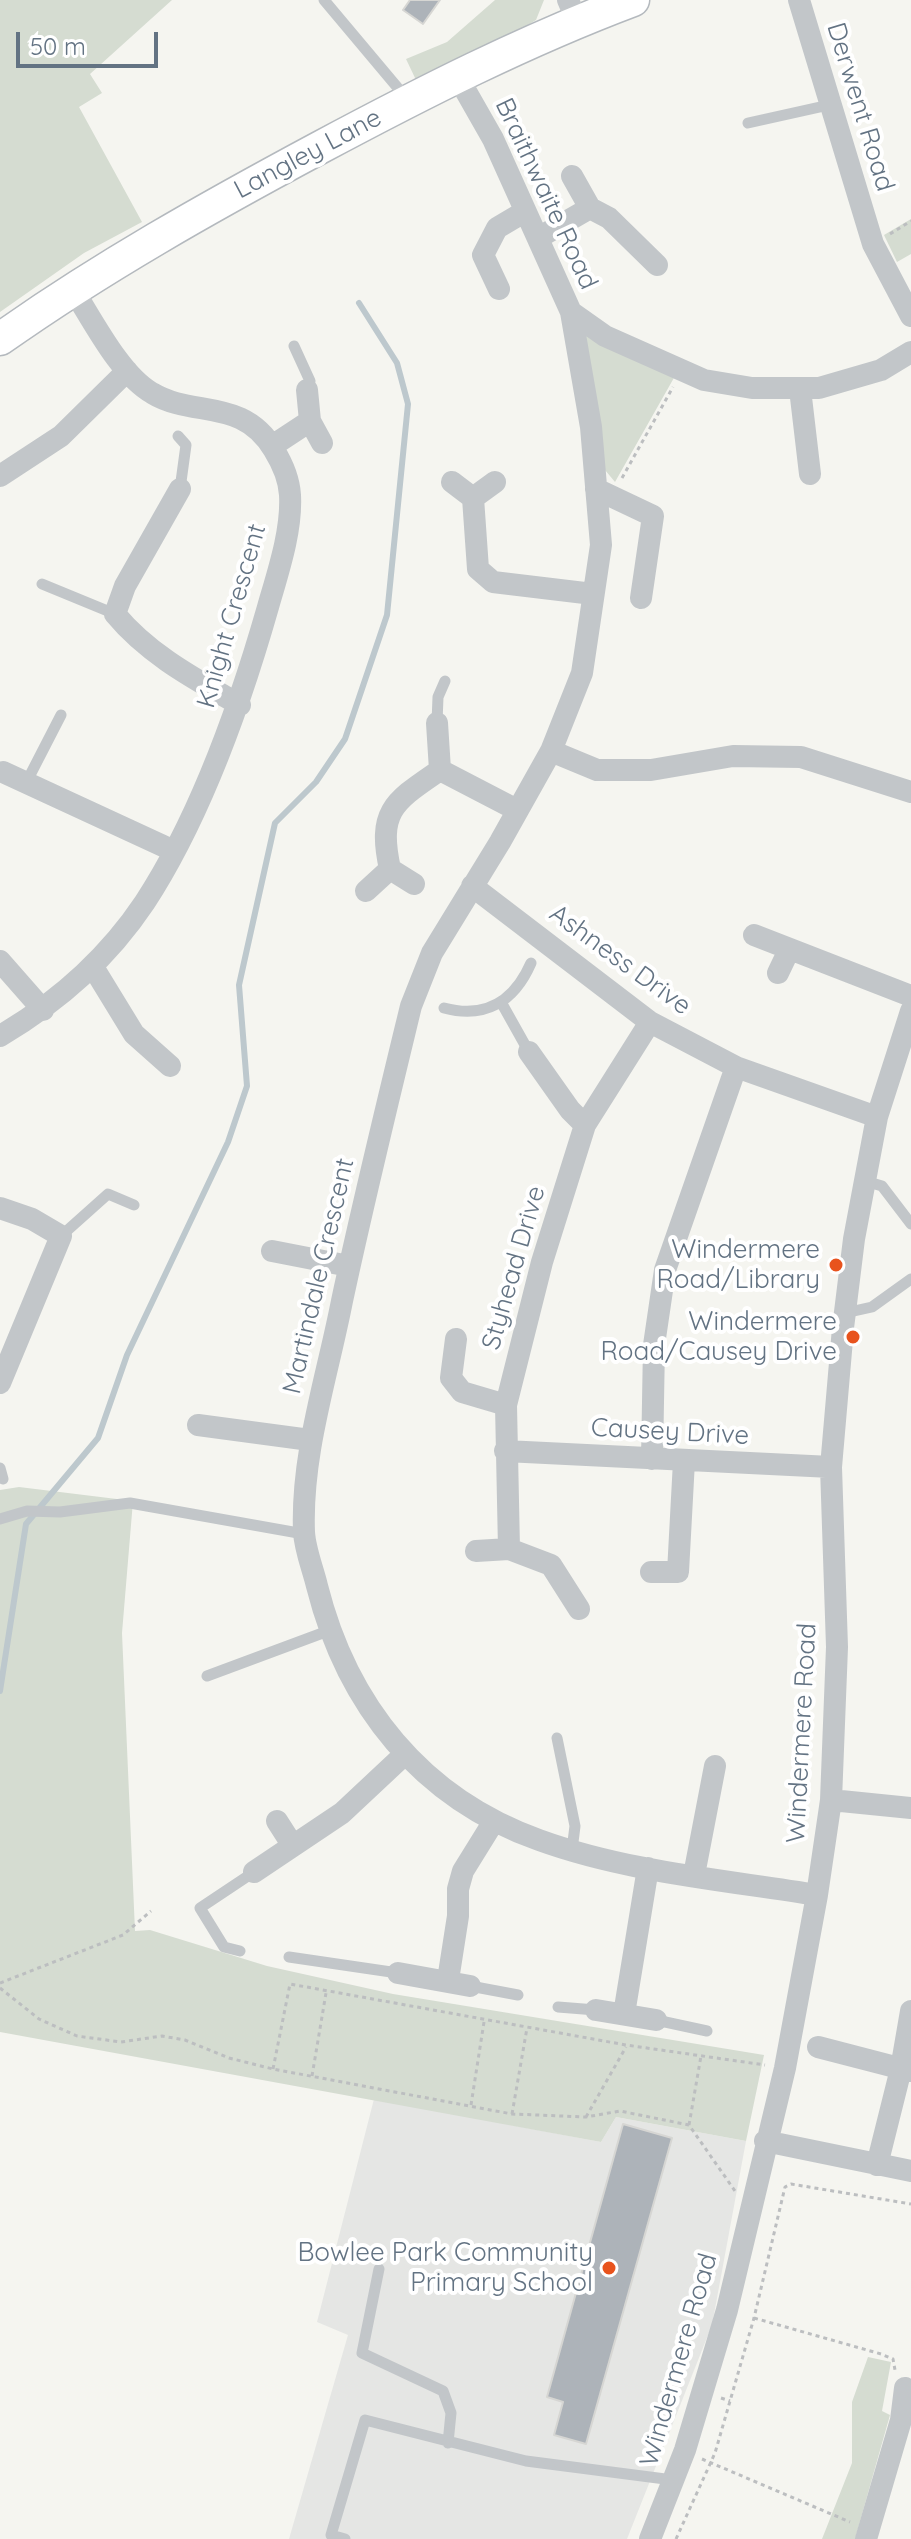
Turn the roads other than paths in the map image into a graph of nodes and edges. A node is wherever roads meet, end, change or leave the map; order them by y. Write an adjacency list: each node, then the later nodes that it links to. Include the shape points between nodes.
1 (324, 0): 6 (lane)
2 (633, 0): 4 (street, Langley Lane)
3 (799, 0): 7 (street, Derwent Road)
4 (573, 10): 5 (street, Langley Lane)
5 (456, 74): 6 (street, Langley Lane); 11 (street, Braithwaite Road, via 493,139)
6 (409, 100): 14 (street, Langley Lane, via 194,215)
7 (829, 105): 8 (lane); 17 (street, Derwent Road, via 873,244)
8 (748, 123)
9 (572, 176): 10 (street)
10 (590, 208): 12 (street); 13 (street, via 609,218)
11 (524, 212): 12 (street, Braithwaite Road); 15 (street, via 497,228 483,255)
12 (538, 238): 16 (street, Braithwaite Road)
13 (657, 265)
14 (72, 288): 18 (street, Langley Lane); 21 (street, Knight Crescent)
15 (499, 289)
16 (571, 312): 22 (street, Braithwaite Road, via 605,336 704,380); 33 (street, Martindale Crescent)
17 (911, 316)
18 (0, 339)
19 (294, 346): 23 (lane, via 310,381)
20 (911, 352): 22 (street, Braithwaite Road, via 881,370)
21 (127, 371): 27 (street, Knight Crescent, via 152,394 229,412 252,425); 29 (street, via 61,436)
22 (800, 389): 28 (street)
23 (307, 390): 24 (street)
24 (310, 421): 26 (street); 27 (street)
25 (178, 436): 32 (lane, via 186,445)
26 (322, 443)
27 (272, 446): 40 (street, Knight Crescent, via 290,494 288,527)
28 (810, 474)
29 (0, 476)
30 (452, 482): 34 (street)
31 (495, 482): 34 (street)
32 (180, 489): 38 (street, via 125,586)
33 (604, 492): 36 (street, Martindale Crescent); 37 (street, via 653,516)
34 (473, 498): 36 (street, via 478,569 493,582)
35 (42, 584): 38 (lane)
36 (593, 594): 43 (street, Martindale Crescent, via 582,673)
37 (641, 598)
38 (115, 614): 40 (street, via 167,662)
39 (445, 681): 42 (lane)
40 (240, 705): 49 (street, Knight Crescent)
41 (61, 715): 46 (lane)
42 (437, 723): 44 (street)
43 (551, 751): 47 (street, via 597,770 651,770 733,756 801,757); 48 (street, Martindale Crescent)
44 (440, 770): 48 (street); 50 (street, via 400,798 386,818)
45 (3, 772): 46 (street)
46 (26, 783): 49 (street)
47 (911, 792)
48 (517, 810): 52 (street, Martindale Crescent)
49 (174, 851): 58 (street, Knight Crescent, via 144,903)
50 (390, 869): 51 (street); 53 (street)
51 (414, 884)
52 (472, 886): 65 (street, Ashness Drive); 79 (street, Martindale Crescent, via 432,953 411,1006)
53 (366, 891)
54 (754, 935): 55 (street)
55 (789, 950): 59 (street); 60 (street)
56 (0, 961): 63 (street)
57 (531, 963): 61 (lane, via 522,985)
58 (93, 967): 63 (street, Knight Crescent); 69 (street, via 134,1034)
59 (778, 973)
60 (911, 996)
61 (501, 1002): 62 (lane, via 468,1014); 68 (lane)
62 (444, 1008)
63 (43, 1010): 66 (street, Knight Crescent)
64 (911, 1011): 67 (street, Windermere Road)
65 (650, 1022): 70 (street, Ashness Drive); 72 (street, Styhead Drive)
66 (0, 1036)
67 (906, 1038): 71 (street, Windermere Road)
68 (529, 1052): 72 (street)
69 (170, 1066)
70 (736, 1067): 71 (street, Ashness Drive); 88 (street, via 665,1270 654,1345)
71 (877, 1117): 73 (street, Windermere Road)
72 (585, 1125): 84 (street, Styhead Drive, via 542,1262)
73 (865, 1181): 76 (lane, via 882,1186); 81 (street, Windermere Road)
74 (134, 1205): 77 (lane, via 108,1194)
75 (0, 1208): 77 (street)
76 (911, 1224)
77 (61, 1236): 83 (street)
78 (272, 1251): 79 (street, via 308,1247)
79 (349, 1266): 86 (street, Martindale Crescent)
80 (911, 1279): 81 (lane, via 872,1307)
81 (845, 1313): 90 (street, Windermere Road)
82 (456, 1339): 84 (street, via 451,1378 456,1385 462,1392)
83 (0, 1383)
84 (506, 1405): 87 (street, Styhead Drive)
85 (198, 1425): 86 (street, via 230,1419)
86 (310, 1440): 92 (street, Martindale Crescent)
87 (505, 1451): 88 (street, Causey Drive); 93 (street, Styhead Drive)
88 (652, 1459): 89 (street, Causey Drive)
89 (684, 1461): 90 (street, Causey Drive); 95 (street, via 678,1572)
90 (831, 1467): 102 (street, Windermere Road, via 837,1647)
91 (0, 1519): 92 (lane, via 27,1511 130,1503)
92 (304, 1534): 97 (street, Martindale Crescent)
93 (509, 1549): 94 (street); 96 (street, via 551,1565)
94 (476, 1551)
95 (651, 1572)
96 (579, 1609)
97 (328, 1631): 98 (lane); 100 (street, Martindale Crescent, via 372,1715)
98 (207, 1676)
99 (557, 1738): 107 (lane, via 575,1826)
100 (405, 1754): 105 (street, Martindale Crescent); 106 (street, via 342,1813)
101 (715, 1766): 110 (street)
102 (831, 1800): 103 (street); 111 (street, Windermere Road)
103 (911, 1808)
104 (277, 1821): 106 (street)
105 (494, 1821): 107 (street, Martindale Crescent); 115 (street, via 460,1880)
106 (293, 1846): 109 (street)
107 (572, 1850): 108 (street, Martindale Crescent)
108 (648, 1868): 110 (street, Martindale Crescent); 121 (street)
109 (254, 1872): 112 (lane, via 200,1908 224,1947)
110 (694, 1875): 111 (street, Martindale Crescent)
111 (817, 1895): 126 (street, Windermere Road, via 785,2068)
112 (240, 1951)
113 (289, 1957): 114 (lane)
114 (398, 1973): 115 (street)
115 (448, 1980): 116 (street)
116 (470, 1986): 117 (lane)
117 (518, 1995)
118 (558, 2007): 119 (lane)
119 (596, 2010): 121 (street)
120 (911, 2011): 125 (street)
121 (624, 2014): 122 (street)
122 (656, 2020): 123 (lane)
123 (707, 2031)
124 (818, 2047): 125 (street)
125 (906, 2070): 127 (street)
126 (765, 2141): 127 (street); 132 (street, Windermere Road, via 727,2310)
127 (877, 2165): 128 (street)
128 (911, 2171)
129 (379, 2269): 131 (lane, via 362,2353 443,2391 451,2413)
130 (905, 2382): 133 (street, via 901,2420)
131 (448, 2443): 132 (lane, via 526,2461); 134 (lane, via 365,2420 331,2535)
132 (673, 2480): 135 (street, Windermere Road)
133 (868, 2535)
134 (345, 2539)
135 (650, 2539)

